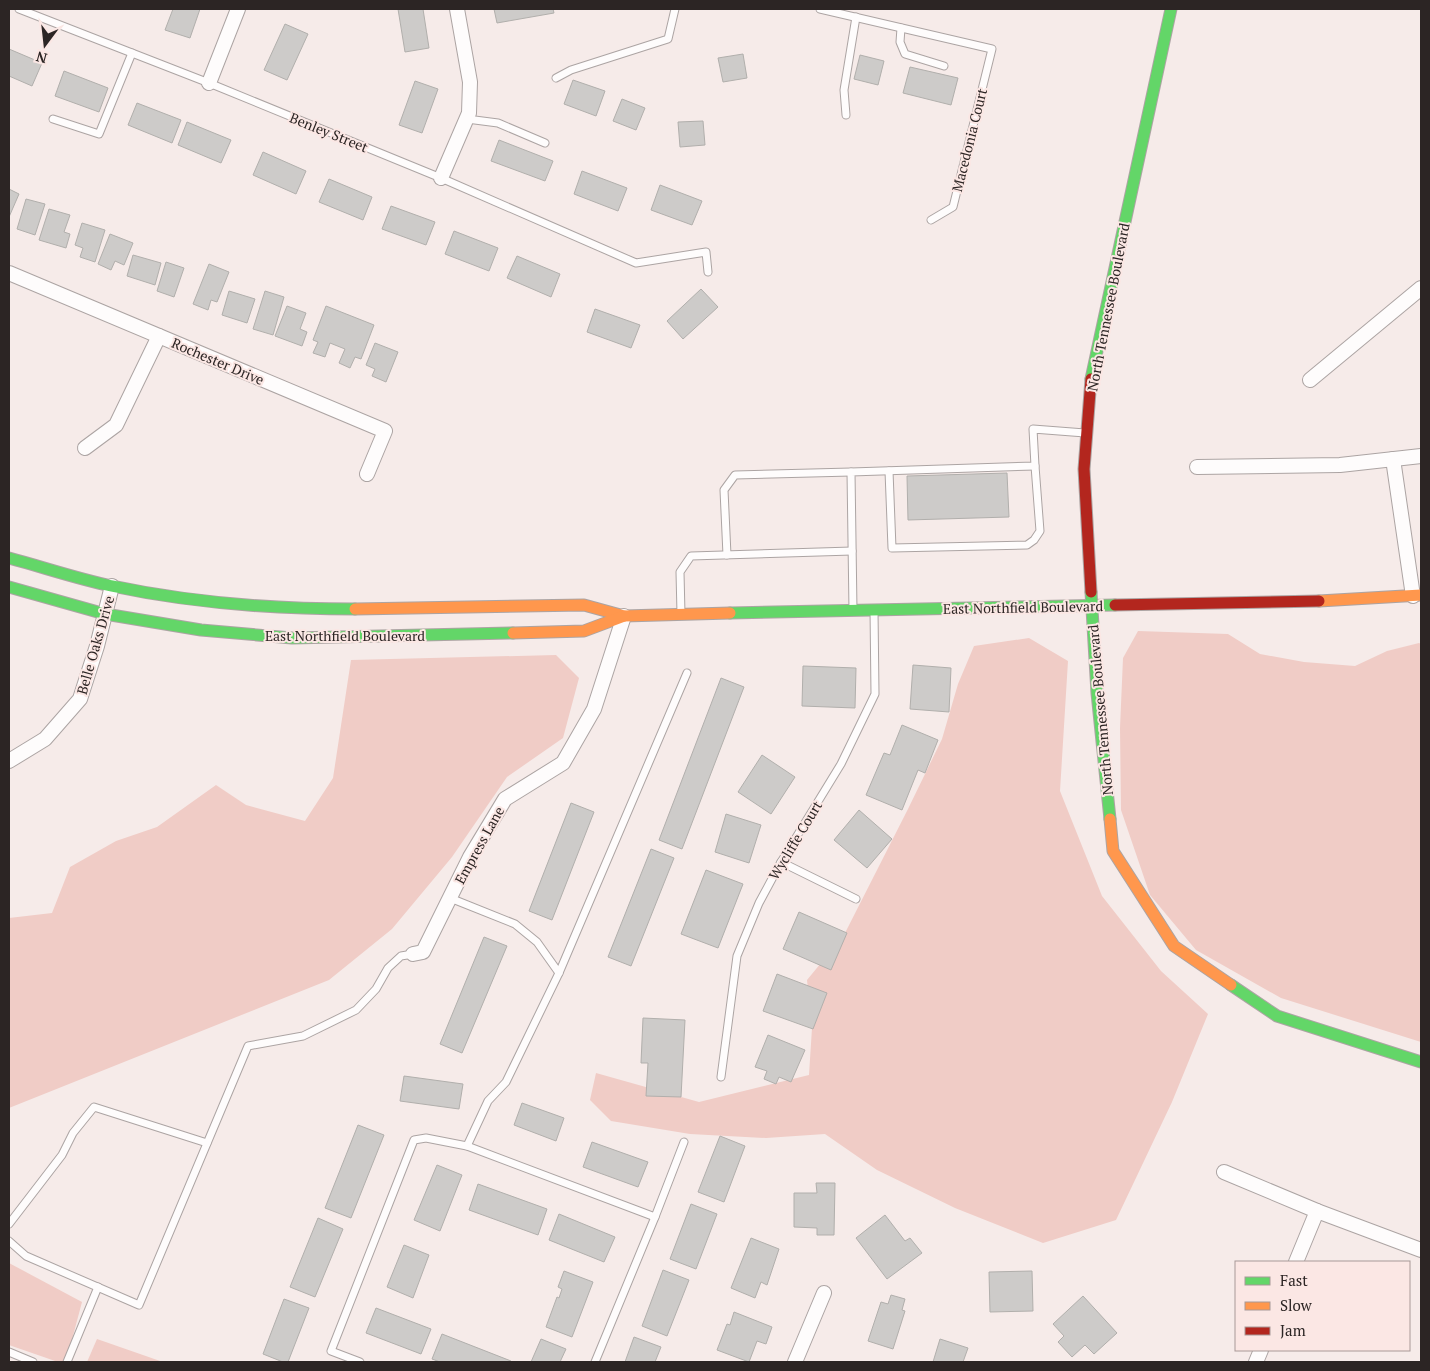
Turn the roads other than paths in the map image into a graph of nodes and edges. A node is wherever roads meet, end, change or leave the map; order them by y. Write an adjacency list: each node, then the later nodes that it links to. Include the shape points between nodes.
1 (19, 9): 9 (lane, Benley Street)
2 (238, 9): 12 (street)
3 (457, 9): 15 (street, via 470,82)
4 (676, 9): 11 (lane, via 668,39 570,70)
5 (820, 9): 7 (lane)
6 (1171, 9): 24 (main road, North Tennessee Boulevard, via 1091,375)
7 (856, 17): 8 (lane); 13 (lane, via 844,90)
8 (901, 28): 10 (lane, via 900,42 905,54); 18 (lane, Macedonia Court, via 992,49 953,207)
9 (132, 53): 12 (lane, Benley Street); 14 (lane, via 98,134)
10 (944, 66)
11 (556, 78)
12 (209, 83): 17 (lane, Benley Street)
13 (846, 114)
14 (53, 119)
15 (467, 119): 16 (lane, via 498,123); 17 (street)
16 (545, 143)
17 (441, 178): 20 (lane, Benley Street, via 636,263 706,252)
18 (930, 220)
19 (9, 272): 22 (street, Rochester Drive)
20 (708, 272)
21 (1421, 288): 23 (street)
22 (159, 336): 25 (street, via 116,425); 32 (street, Rochester Drive, via 385,431)
23 (1310, 380)
24 (1087, 433): 28 (lane, via 1033,429); 39 (main road, North Tennessee Boulevard, via 1084,468)
25 (84, 448)
26 (1421, 456): 27 (street)
27 (1393, 459): 29 (street, via 1340,465); 38 (street)
28 (1034, 466): 30 (lane); 30 (lane, via 1040,531 1027,546 892,548)
29 (1197, 468)
30 (889, 471): 31 (lane)
31 (850, 472): 33 (lane); 34 (lane, via 735,475 724,490)
32 (367, 474)
33 (852, 551): 34 (lane); 40 (lane)
34 (727, 555): 43 (lane, via 692,556 680,572)
35 (9, 558): 36 (main road, East Northfield Boulevard)
36 (112, 586): 42 (street, Belle Oaks Drive); 44 (main road, East Northfield Boulevard, via 210,602 318,609 584,606)
37 (9, 587): 42 (main road, East Northfield Boulevard)
38 (1417, 595): 39 (main road, East Northfield Boulevard, via 1344,601)
39 (1091, 606): 41 (main road, East Northfield Boulevard); 52 (main road, North Tennessee Boulevard, via 1113,851 1174,946 1277,1016)
40 (853, 610): 41 (main road, East Northfield Boulevard); 43 (main road, East Northfield Boulevard)
41 (874, 610): 47 (lane, Wycliffe Court, via 875,694 841,764)
42 (105, 614): 44 (main road, East Northfield Boulevard, via 201,630 292,638 584,631); 46 (street, Belle Oaks Drive, via 80,699 45,740)
43 (681, 614): 44 (main road, East Northfield Boulevard)
44 (624, 616): 48 (street, Empress Lane, via 594,709 563,762 505,799 470,856)
45 (687, 673): 51 (lane)
46 (9, 761)
47 (780, 862): 49 (lane); 53 (lane, Wycliffe Court, via 737,956)
48 (450, 898): 50 (street, Empress Lane, via 423,952); 51 (lane, via 515,924 537,942)
49 (856, 899)
50 (413, 954): 55 (lane, via 401,956 388,968 376,989 356,1010 303,1036 248,1046)
51 (559, 973): 56 (lane, via 506,1082 488,1101)
52 (1421, 1062)
53 (721, 1077)
54 (684, 1142): 59 (lane)
55 (208, 1143): 60 (lane, via 94,1107); 64 (lane, via 139,1305)
56 (467, 1146): 59 (lane); 69 (lane, via 426,1138 414,1140 331,1351)
57 (1224, 1172): 58 (street)
58 (1317, 1211): 62 (street); 63 (street)
59 (655, 1217): 70 (lane)
60 (9, 1224)
61 (9, 1241): 64 (lane, via 26,1256)
62 (1421, 1250)
63 (1296, 1261)
64 (98, 1287): 68 (lane)
65 (824, 1293): 71 (street)
66 (9, 1352): 67 (lane)
67 (33, 1362)
68 (66, 1362)
69 (360, 1362)
70 (595, 1362)
71 (795, 1362)

